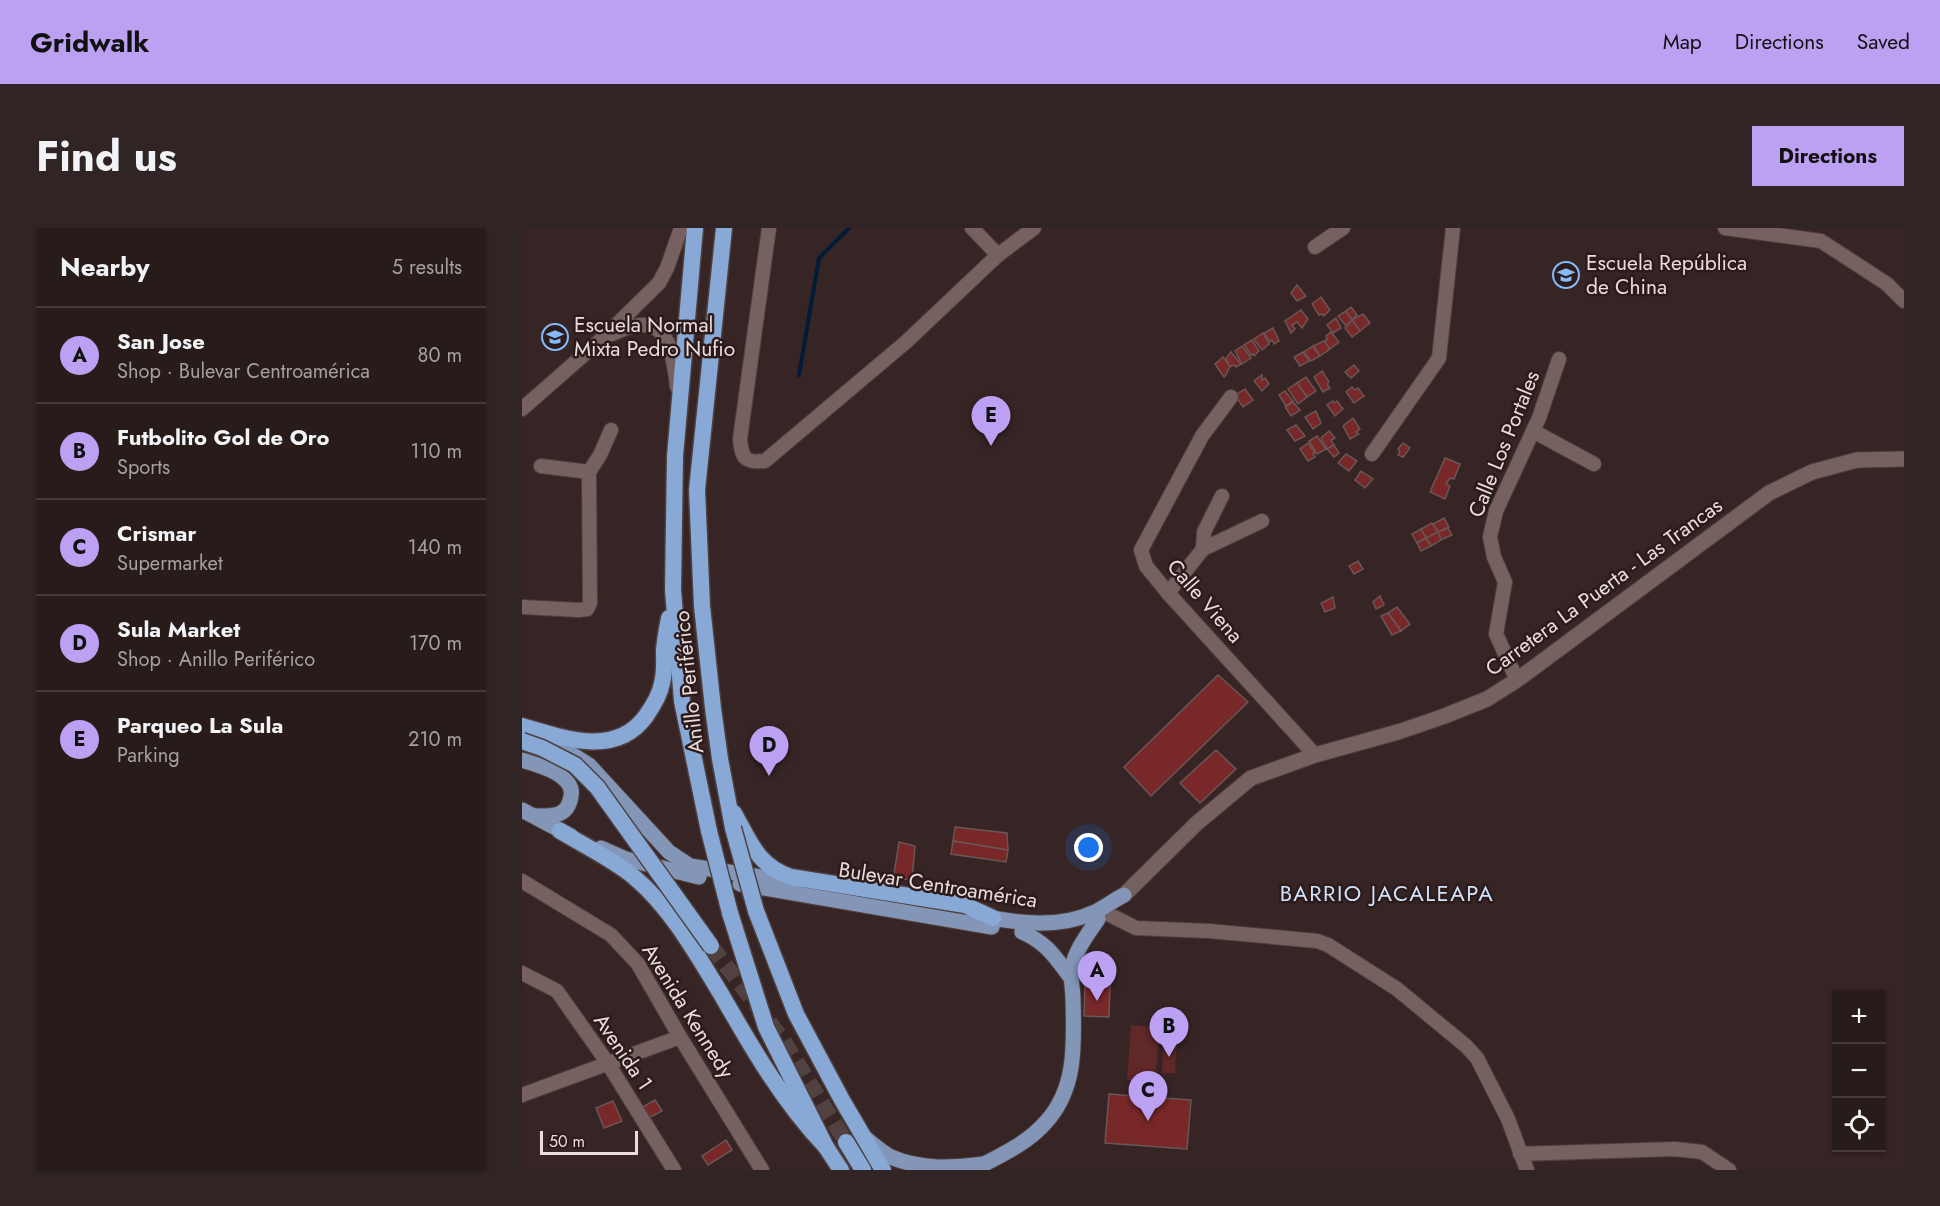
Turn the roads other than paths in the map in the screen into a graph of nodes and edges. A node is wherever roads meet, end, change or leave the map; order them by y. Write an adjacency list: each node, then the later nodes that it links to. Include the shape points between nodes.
1 (681, 228): 13 (street, via 659,283)
2 (695, 228): 17 (highway, Anillo Periférico)
3 (724, 228): 36 (highway, Anillo Periférico, via 697,489 702,606)
4 (769, 228): 11 (street, via 740,439 741,453 752,462 765,461 897,350)
5 (972, 228): 11 (street)
6 (1034, 228): 11 (street)
7 (1342, 228): 10 (street)
8 (1453, 228): 20 (street, via 1439,358)
9 (1725, 228): 12 (street, via 1821,240 1887,284)
10 (1315, 247)
11 (998, 255)
12 (1904, 301)
13 (604, 337): 16 (street); 17 (street, via 644,325 664,336 672,351)
14 (1559, 359): 19 (street, Calle Los Portales)
15 (1231, 397): 29 (street, Calle Viena, via 1202,436 1141,550 1146,566)
16 (522, 409)
17 (679, 409): 28 (highway, Anillo Periférico)
18 (611, 430): 24 (street)
19 (1533, 431): 22 (street); 31 (street, Calle Los Portales, via 1496,511 1490,537 1505,582 1496,634)
20 (1372, 454)
21 (1904, 459): 31 (street, Carretera La Puerta - Las Trancas, via 1857,460 1812,472 1769,493)
22 (1594, 464)
23 (542, 466): 24 (street)
24 (589, 472): 30 (street, via 590,603 587,609 579,610)
25 (1222, 496): 27 (street, via 1204,532)
26 (1262, 522): 27 (street)
27 (1203, 549): 29 (street)
28 (673, 590): 32 (highway, via 663,682 655,704 629,734 611,742 589,742); 51 (highway, Anillo Periférico, bridge, via 682,701 730,913 766,1027)
29 (1168, 593): 34 (street, Calle Viena)
30 (522, 607)
31 (1517, 680): 34 (street, Carretera La Puerta - Las Trancas, via 1487,699 1442,717)
32 (522, 728): 42 (main road, Bulevar Centroamérica, via 589,765 669,852 690,866)
33 (522, 741): 44 (highway, bridge, via 575,765 597,787)
34 (1315, 755): 40 (street, Carretera La Puerta - Las Trancas, via 1251,778 1197,823)
35 (522, 760): 37 (main road, via 557,774 572,790 570,805 561,813)
36 (728, 801): 42 (highway, via 756,852 779,873 965,905); 50 (highway, Anillo Periférico, bridge, via 756,911 796,1014)
37 (527, 813): 38 (main road, Bulevar Centroamérica)
38 (560, 831): 43 (main road, Bulevar Centroamérica, via 626,859 690,876); 51 (highway, via 633,876 659,903 696,952 780,1093)
39 (522, 881): 47 (street, Avenida Kennedy, via 611,935 638,964)
40 (1124, 895): 41 (main road, Bulevar Centroamérica); 42 (main road, Bulevar Centroamérica, via 1094,912 1057,923)
41 (1102, 916): 43 (main road, Bulevar Centroamérica, via 1075,928); 46 (main road, via 1078,952); 52 (street, via 1136,928 1209,931 1328,945 1397,989 1466,1046 1477,1058 1508,1119)
42 (993, 918)
43 (1022, 932): 46 (main road, via 1045,945)
44 (711, 946)
45 (522, 973): 48 (street, Avenida 1, via 557,991)
46 (1071, 978): 53 (main road, via 1072,1059 1063,1100 1046,1123 1016,1147)
47 (680, 1037): 48 (street); 55 (street, Avenida Kennedy)
48 (607, 1062): 49 (street); 54 (street, Avenida 1)
49 (522, 1095)
50 (854, 1139): 53 (main road, via 916,1166); 57 (highway); 58 (highway, Anillo Periférico)
51 (826, 1147): 56 (highway, Anillo Periférico)
52 (1520, 1154): 59 (street); 60 (street, via 1675,1149 1702,1152)
53 (979, 1167)
54 (674, 1170)
55 (762, 1170)
56 (841, 1170)
57 (863, 1170)
58 (882, 1170)
59 (1527, 1170)
60 (1729, 1170)

